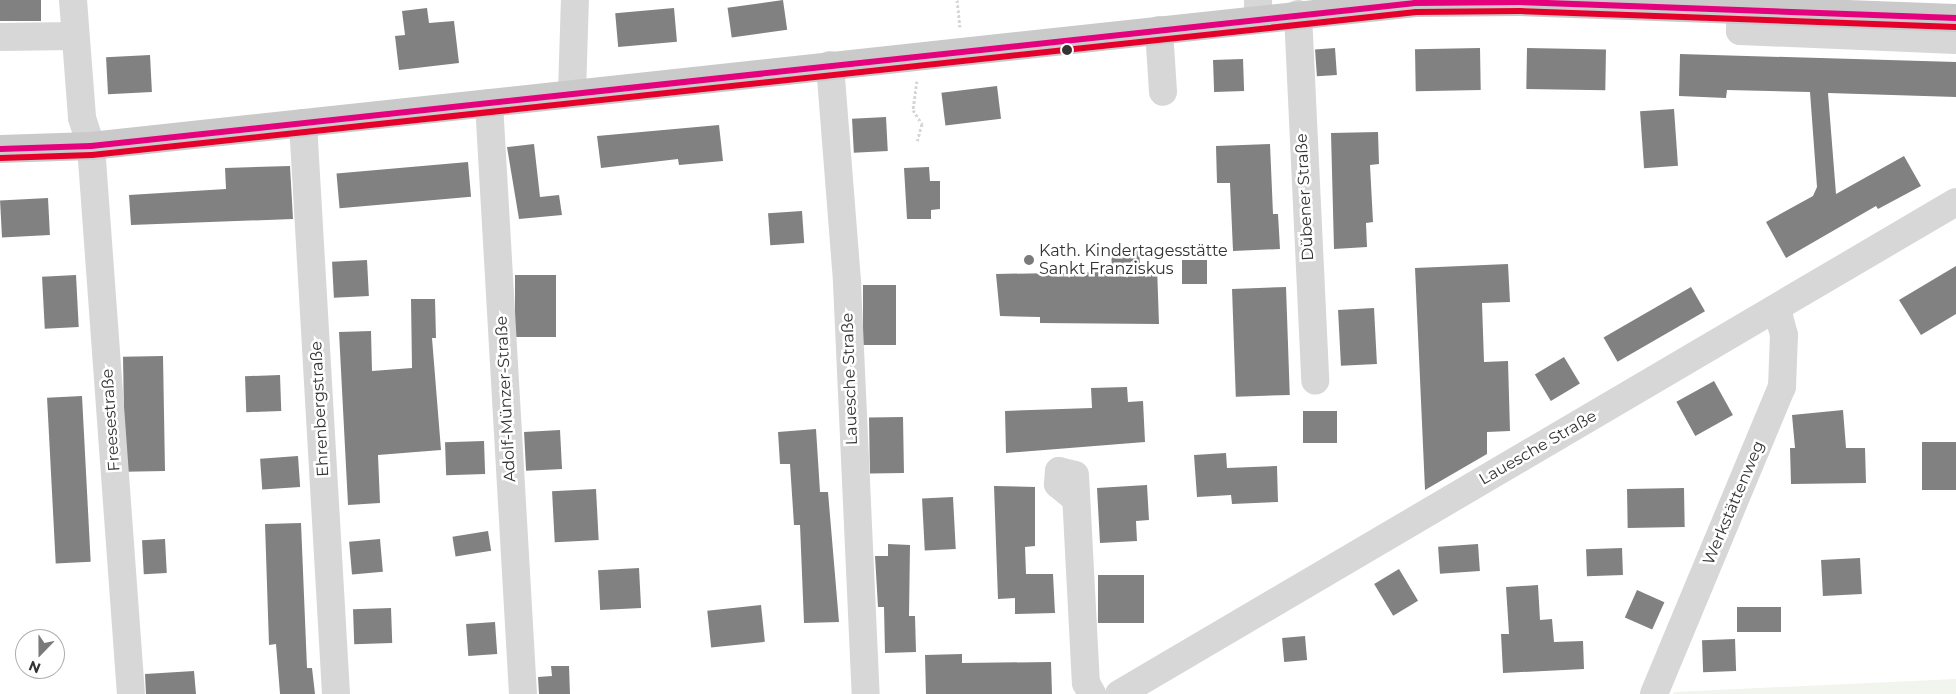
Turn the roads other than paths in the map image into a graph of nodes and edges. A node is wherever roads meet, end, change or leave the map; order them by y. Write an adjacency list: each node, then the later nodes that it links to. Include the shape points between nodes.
1 (73, 0): 10 (street, Freesestraße)
2 (575, 0): 15 (street)
3 (1607, 2): 4 (main road); 7 (main road, via 1415,3)
4 (1694, 4): 6 (main road)
5 (1258, 9): 7 (main road); 9 (main road)
6 (1741, 10): 8 (main road); 12 (street, via 1740,31)
7 (1298, 14): 22 (street, Dübener Straße)
8 (1956, 18)
9 (1159, 30): 13 (main road); 14 (street)
10 (74, 36): 11 (street); 18 (street, Freesestraße, via 82,118)
11 (0, 37)
12 (1956, 40)
13 (830, 65): 15 (main road); 27 (street, Lauesche Straße, via 847,283)
14 (1163, 92)
15 (572, 93): 16 (main road)
16 (489, 103): 17 (main road); 26 (street, Adolf-Münzer-Straße)
17 (303, 123): 18 (main road); 25 (street, Ehrenbergstraße)
18 (91, 146): 19 (main road); 24 (street, Freesestraße)
19 (0, 149)
20 (1956, 202): 21 (street, Lauesche Straße)
21 (1776, 308): 29 (street, Lauesche Straße); 30 (street, Werkstättenweg, via 1784,335 1782,387)
22 (1315, 381)
23 (1075, 498): 28 (street, via 1086,683)
24 (131, 694)
25 (336, 694)
26 (523, 694)
27 (866, 694)
28 (1092, 694)
29 (1119, 694)
30 (1654, 694)

